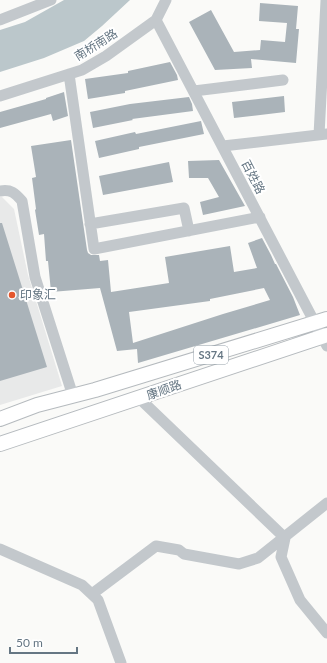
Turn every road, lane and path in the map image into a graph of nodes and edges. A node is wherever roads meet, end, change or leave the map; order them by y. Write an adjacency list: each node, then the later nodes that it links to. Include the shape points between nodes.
1 (51, 0): 4 (street)
2 (166, 0): 5 (street, 南桥南路)
3 (327, 1): 10 (street)
4 (0, 20)
5 (156, 20): 6 (street, 南桥南路, via 106,56 82,70); 8 (street, 百姓路)
6 (69, 74): 9 (street, 南桥南路); 14 (street)
7 (283, 80): 8 (street)
8 (194, 91): 11 (street, 百姓路)
9 (0, 96)
10 (323, 134): 11 (street)
11 (223, 146): 13 (street, 百姓路)
12 (0, 191): 18 (street, via 7,190 16,194 22,201 35,277)
13 (260, 217): 15 (street); 16 (street, 百姓路)
14 (90, 224): 15 (street, via 184,208); 15 (street, via 94,250)
15 (189, 231)
16 (321, 321): 17 (street, 百姓路); 18 (main road, 康顺路 / S374)
17 (325, 339): 19 (main road, 康顺路 / S374)
18 (73, 396): 20 (main road, 康顺路 / S374)
19 (139, 398): 23 (main road, 康顺路 / S374); 25 (street)
20 (37, 404): 21 (main road); 22 (main road, 康顺路 / S374)
21 (0, 415)
22 (0, 419)
23 (0, 444)
24 (327, 503): 25 (street)
25 (284, 538): 27 (street, via 258,558 239,564 156,546); 28 (street, via 282,557 300,600)
26 (0, 549): 27 (street, via 82,585)
27 (92, 594): 29 (street, via 98,600)
28 (327, 633)
29 (121, 663)

